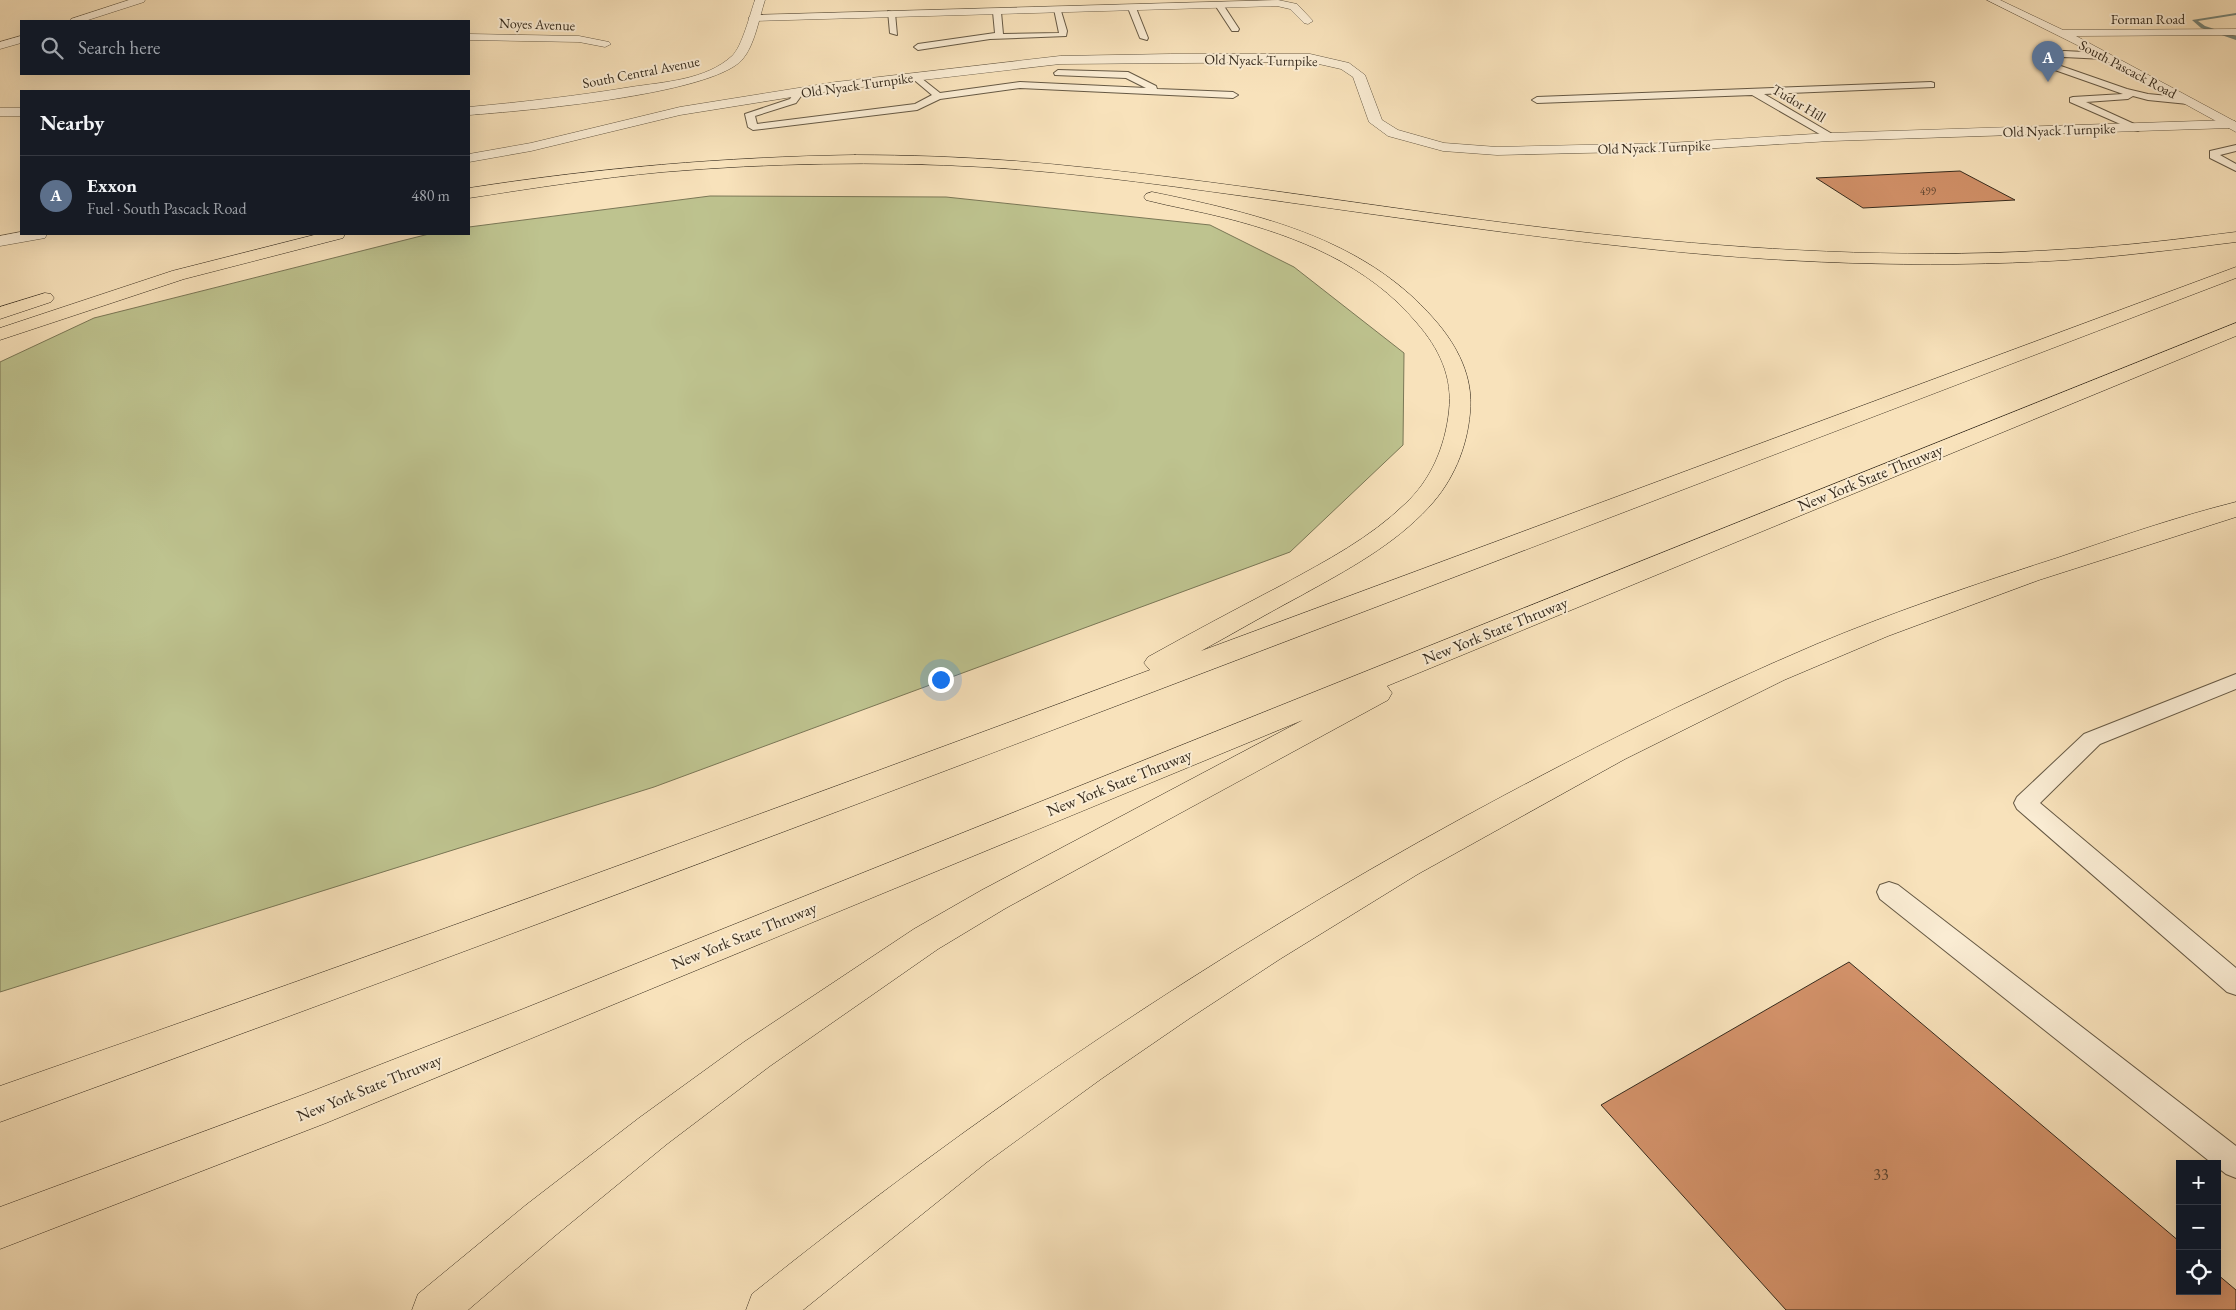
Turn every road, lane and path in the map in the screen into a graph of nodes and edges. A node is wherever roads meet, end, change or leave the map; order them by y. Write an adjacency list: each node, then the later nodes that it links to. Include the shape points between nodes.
1 (140, 0): 12 (street)
2 (760, 0): 11 (street, South Central Avenue)
3 (994, 0): 4 (street)
4 (1013, 0)
5 (1992, 0): 19 (street, South Pascack Road)
6 (1219, 5): 7 (street); 13 (street, via 1294,6); 14 (lane)
7 (1132, 8): 8 (street); 22 (lane)
8 (1057, 11): 9 (street); 21 (lane, via 1062,34)
9 (998, 12): 10 (street); 21 (lane, via 999,35)
10 (891, 14): 11 (street); 17 (lane)
11 (753, 18): 39 (street, South Central Avenue, via 737,58 707,75 637,91)
12 (78, 20)
13 (1308, 21)
14 (1235, 29)
15 (7, 32): 16 (street)
16 (20, 32)
17 (894, 32)
18 (2236, 32): 19 (street, Forman Road)
19 (2060, 33): 27 (street, South Pascack Road)
20 (470, 37): 24 (street, Noyes Avenue, via 579,39)
21 (993, 37): 26 (lane)
22 (1144, 38)
23 (20, 39): 25 (street)
24 (604, 44)
25 (0, 46)
26 (918, 47)
27 (2104, 56): 35 (lane, via 2064,54 2044,57 2055,67); 38 (street, South Pascack Road)
28 (916, 77): 32 (street, Old Nyack Turnpike); 36 (lane); 44 (street, Old Nyack Turnpike, via 1060,60 1310,58 1345,66 1359,75 1376,122 1394,133 1443,147 1497,151)
29 (1020, 85): 31 (lane); 31 (lane, via 1058,73 1128,74); 36 (lane)
30 (1931, 85): 33 (lane)
31 (1160, 91): 34 (lane)
32 (799, 92): 36 (lane, via 794,101 750,114 753,128 917,107); 46 (street, Old Nyack Turnpike, via 680,111 532,147)
33 (1754, 92): 37 (lane); 44 (lane, Tudor Hill)
34 (1233, 95)
35 (2139, 95): 38 (lane); 43 (lane, via 2073,100)
36 (938, 96)
37 (1537, 100)
38 (2188, 101): 42 (street, South Pascack Road)
39 (470, 111)
40 (0, 112): 41 (street)
41 (20, 112)
42 (2233, 126): 43 (street, Old Nyack Turnpike)
43 (2138, 128): 44 (street, Old Nyack Turnpike)
44 (1830, 137)
45 (2236, 148): 47 (lane, via 2214,153 2215,158)
46 (470, 158)
47 (2236, 168)
48 (470, 192): 52 (highway, via 583,176 700,165 910,159 1074,170 1562,235 1744,251 1887,257 2025,256 2140,249)
49 (470, 207): 64 (highway, via 593,189 744,175 903,173 1018,180 1147,196 1245,218 1327,248 1398,292 1442,342 1459,383 1461,408 1457,435 1449,460 1435,484 1394,527 1352,556)
50 (33, 235): 53 (street)
51 (333, 235): 60 (highway, via 178,275)
52 (2236, 237)
53 (0, 241)
54 (194, 253): 55 (highway)
55 (169, 260)
56 (2236, 272): 64 (highway)
57 (64, 292): 58 (highway)
58 (0, 313)
59 (2236, 329): 62 (highway, New York State Thruway)
60 (0, 334)
61 (2236, 509): 71 (highway, via 2016,579 1830,650 1685,715 1517,802 1340,904 1126,1040 954,1163)
62 (1499, 628): 69 (highway, New York State Thruway, via 527,1024 312,1110); 70 (highway, via 1028,880 926,939 757,1054 653,1131)
63 (2236, 681): 66 (lane, via 2092,739 2025,803)
64 (1069, 712): 67 (highway, via 536,911)
65 (1889, 892): 68 (lane)
66 (2236, 984)
67 (0, 1104)
68 (2236, 1164)
69 (0, 1228)
70 (434, 1310)
71 (768, 1310)

